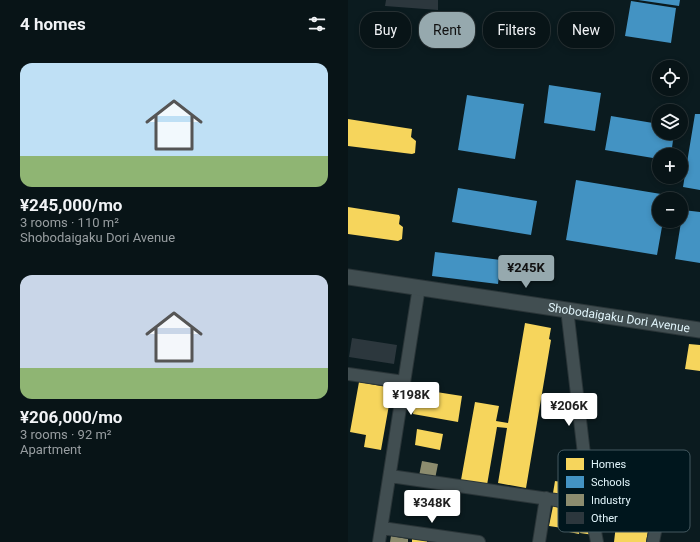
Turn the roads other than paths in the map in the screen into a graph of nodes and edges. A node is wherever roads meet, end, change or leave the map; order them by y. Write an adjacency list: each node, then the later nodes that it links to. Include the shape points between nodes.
1 (348, 277): 2 (street, Shobodaigaku Dori Avenue)
2 (419, 287): 3 (street, Shobodaigaku Dori Avenue); 6 (street)
3 (567, 309): 4 (street, Shobodaigaku Dori Avenue); 7 (street)
4 (700, 330)
5 (348, 374): 6 (street)
6 (404, 382): 8 (street)
7 (584, 450)
8 (390, 476): 9 (street); 11 (street)
9 (546, 498): 10 (street); 16 (street)
10 (558, 500)
11 (382, 528): 14 (street); 15 (street)
12 (595, 532): 17 (street)
13 (655, 532): 18 (street)
14 (379, 542)
15 (479, 542)
16 (539, 542)
17 (597, 542)
18 (653, 542)

